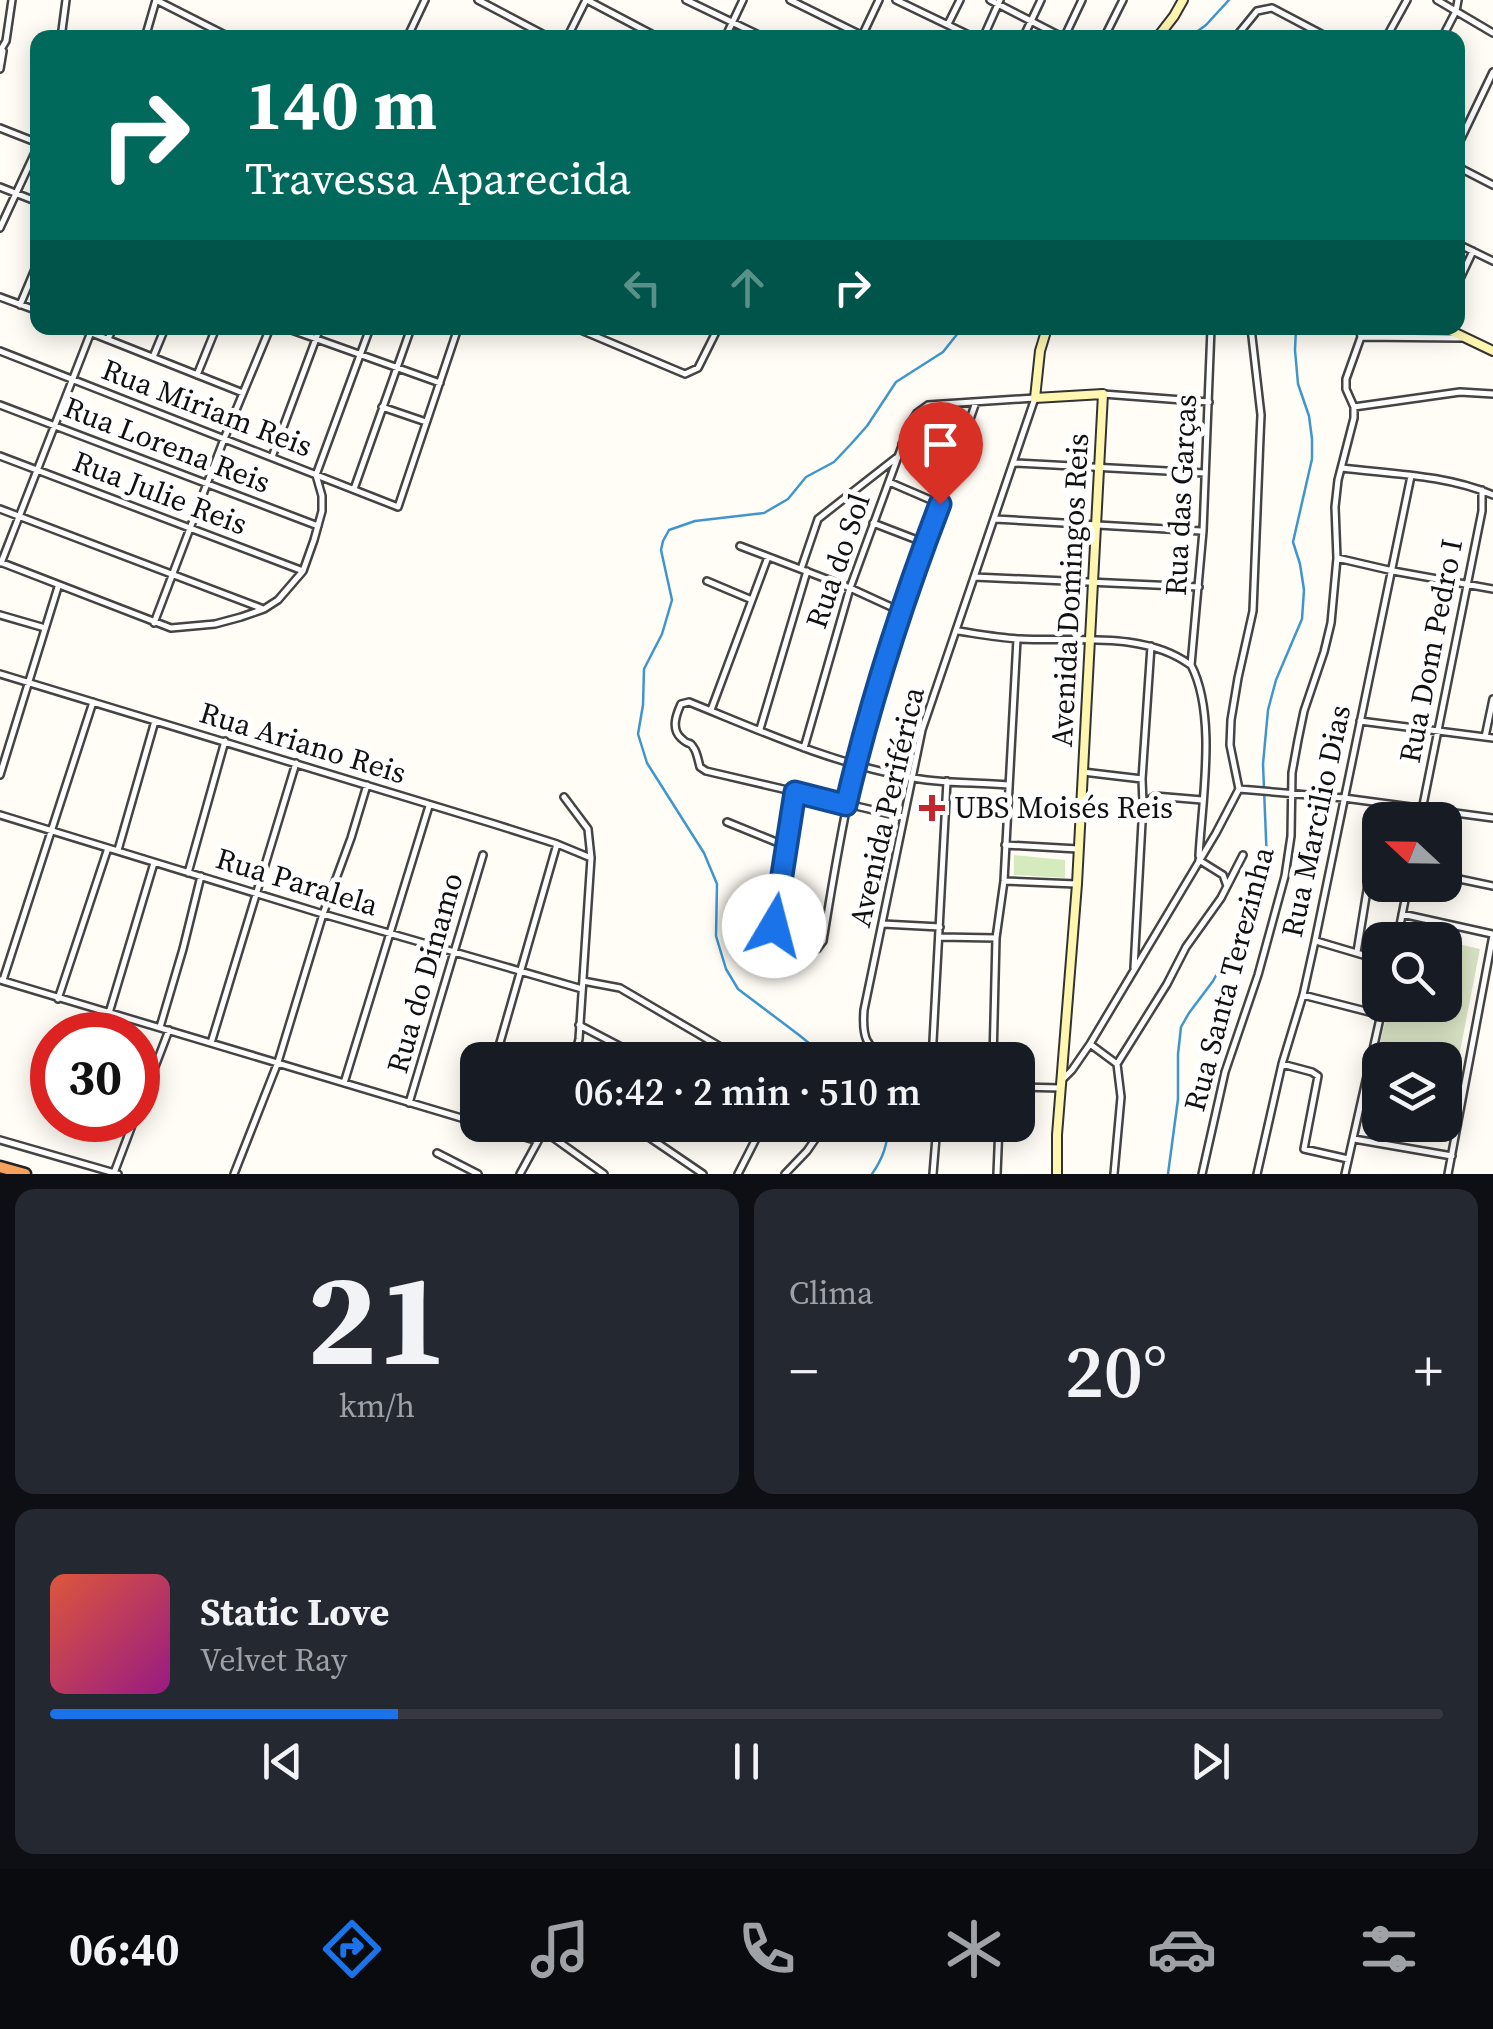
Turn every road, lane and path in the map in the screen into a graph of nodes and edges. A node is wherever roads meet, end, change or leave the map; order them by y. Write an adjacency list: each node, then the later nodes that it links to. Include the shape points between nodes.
1 (12, 0): 51 (street)
2 (66, 0): 28 (street)
3 (156, 0): 29 (street); 30 (street)
4 (425, 0): 31 (street)
5 (478, 0): 32 (street)
6 (586, 0): 33 (street); 34 (street)
7 (686, 0): 26 (street)
8 (743, 0): 26 (street)
9 (790, 0): 37 (street)
10 (879, 0): 38 (street)
11 (896, 0): 23 (street)
12 (921, 0): 23 (street)
13 (960, 0): 27 (street)
14 (990, 0): 22 (street)
15 (1042, 0): 25 (street)
16 (1082, 0): 43 (street)
17 (1123, 0): 44 (street)
18 (1183, 0): 45 (street)
19 (1408, 0): 48 (street)
20 (1437, 0): 24 (street)
21 (1458, 0): 24 (street)
22 (999, 2): 25 (street); 40 (street)
23 (916, 10): 27 (street)
24 (1456, 11): 49 (street); 50 (street)
25 (1031, 20): 41 (street); 42 (street)
26 (732, 22): 35 (street); 36 (street)
27 (948, 24): 39 (street)
28 (62, 30)
29 (148, 30)
30 (215, 30)
31 (411, 30)
32 (535, 30)
33 (572, 30)
34 (644, 30)
35 (728, 30)
36 (748, 30)
37 (850, 30)
38 (867, 30)
39 (961, 30)
40 (983, 30)
41 (1026, 30)
42 (1049, 30)
43 (1068, 30)
44 (1108, 30)
45 (1163, 30)
46 (1241, 30): 47 (street, via 1260,10 1276,9)
47 (1314, 30)
48 (1391, 30)
49 (1446, 30)
50 (1493, 33)
51 (2, 50): 52 (street)
52 (0, 68)
53 (1493, 72): 55 (street)
54 (0, 128): 56 (street)
55 (1465, 130)
56 (30, 141)
57 (30, 160): 61 (street)
58 (1465, 171): 59 (street)
59 (1493, 185)
60 (0, 186): 61 (street)
61 (14, 193): 62 (street); 63 (street)
62 (30, 199)
63 (0, 228)
64 (1465, 248): 65 (street)
65 (1472, 251): 66 (street); 67 (street)
66 (1493, 261)
67 (1465, 267)
68 (30, 281): 70 (street)
69 (0, 297): 70 (street)
70 (20, 305): 71 (street)
71 (30, 308)
72 (90, 335): 99 (street)
73 (98, 335): 92 (street)
74 (110, 335): 92 (street)
75 (161, 335): 96 (street)
76 (213, 335): 98 (street)
77 (267, 335): 101 (street)
78 (306, 335): 91 (street)
79 (316, 335): 91 (street)
80 (367, 335): 95 (street)
81 (408, 335): 97 (street)
82 (456, 335): 100 (street)
83 (594, 335): 84 (street, via 685,374 698,368)
84 (714, 335)
85 (1046, 335): 104 (street)
86 (1211, 335): 106 (street, Rua das Garças)
87 (1251, 335): 188 (street, via 1260,438 1254,611 1230,720)
88 (1461, 335): 90 (street)
89 (1360, 336): 90 (street); 109 (street, Rua Santa Terezinha, via 1346,379)
90 (1465, 337): 93 (street)
91 (315, 338): 95 (street); 116 (street)
92 (108, 339): 96 (street)
93 (1492, 348)
94 (0, 351): 99 (street, Rua Miriam Reis)
95 (360, 354): 97 (street); 123 (street)
96 (153, 357): 98 (street)
97 (396, 367): 100 (street); 108 (street)
98 (197, 375): 101 (street)
99 (73, 379): 111 (street); 112 (street, Rua Miriam Reis)
100 (440, 382): 110 (street)
101 (243, 392): 112 (street)
102 (1103, 394): 104 (street); 106 (street); 119 (street, Avenida Domingos Reis)
103 (1493, 394): 109 (street, via 1460,392)
104 (1035, 398): 105 (street); 118 (street, Avenida Periférica)
105 (976, 402): 113 (street, Rua do Sol, via 928,404); 117 (street)
106 (1209, 402): 122 (street, Rua das Garças)
107 (0, 405): 111 (street, Rua Lorena Reis)
108 (382, 407): 110 (street); 127 (street)
109 (1354, 407): 120 (street, Rua Santa Terezinha)
110 (426, 422): 127 (street, Rua Miriam Reis, via 398,507)
111 (56, 425): 121 (street); 126 (street, Rua Lorena Reis)
112 (224, 438): 116 (street, Rua Miriam Reis); 126 (street)
113 (902, 444): 115 (street, Rua do Sol); 117 (street)
114 (0, 456): 121 (street, Rua Julie Reis)
115 (898, 456): 125 (street, Rua do Sol); 144 (street, via 818,519)
116 (272, 457): 123 (street, Rua Miriam Reis)
117 (955, 463): 130 (street)
118 (1014, 464): 119 (street); 133 (street, Avenida Periférica)
119 (1100, 468): 122 (street); 135 (street, Avenida Domingos Reis)
120 (1342, 468): 124 (street); 142 (street, Rua Santa Terezinha, via 1335,508)
121 (38, 470): 132 (street); 137 (street, Rua Julie Reis)
122 (1205, 473): 138 (street, Rua das Garças)
123 (316, 475): 127 (street, Rua Miriam Reis); 136 (street, via 322,496)
124 (1411, 476): 128 (street); 145 (street, Rua Marcilio Dias)
125 (888, 482): 130 (street); 134 (street, Rua do Sol)
126 (208, 484): 136 (street, Rua Lorena Reis); 137 (street)
127 (354, 489)
128 (1482, 490): 129 (street); 151 (street, Rua Dom Pedro I)
129 (1493, 495)
130 (940, 504): 139 (street)
131 (0, 510): 132 (street)
132 (20, 518): 143 (street); 147 (street)
133 (995, 519): 135 (street); 148 (street, Avenida Periférica)
134 (873, 523): 139 (street); 153 (street, Rua do Sol)
135 (1097, 524): 138 (street); 150 (street, Avenida Domingos Reis)
136 (318, 526): 146 (street)
137 (191, 528): 146 (street, Rua Julie Reis); 147 (street)
138 (1203, 531): 154 (street, Rua das Garças)
139 (925, 543): 158 (street)
140 (740, 546): 141 (street)
141 (768, 557): 144 (street); 156 (street)
142 (1338, 558): 145 (street); 190 (street, Rua Santa Terezinha, via 1328,636 1298,740)
143 (1, 563): 152 (street)
144 (804, 570): 153 (street); 174 (street)
145 (1392, 571): 151 (street); 173 (street, Rua Marcilio Dias)
146 (303, 572): 157 (street)
147 (173, 574): 157 (street); 160 (street)
148 (974, 577): 150 (street); 162 (street, Avenida Periférica)
149 (707, 580): 156 (street)
150 (1094, 583): 154 (street); 164 (street, Avenida Domingos Reis)
151 (1467, 584): 155 (street); 175 (street, Rua Dom Pedro I)
152 (59, 586): 160 (street); 161 (street)
153 (850, 588): 158 (street); 178 (street, Rua do Sol)
154 (1199, 588): 166 (street, Rua das Garças)
155 (1493, 588)
156 (752, 600): 171 (street)
157 (264, 609): 160 (street, via 215,624)
158 (900, 611): 180 (street)
159 (0, 615): 161 (street)
160 (154, 623)
161 (45, 628): 168 (street)
162 (958, 631): 163 (street); 183 (street, Avenida Periférica)
163 (1017, 639): 164 (street); 186 (street)
164 (1090, 641): 165 (street); 181 (street, Avenida Domingos Reis)
165 (1151, 646): 166 (street); 184 (street)
166 (1190, 665): 193 (street, via 1206,720)
167 (0, 674): 168 (street, Rua Ariano Reis)
168 (29, 682): 170 (street, Rua Ariano Reis); 182 (street)
169 (1493, 699): 176 (street)
170 (93, 702): 172 (street, Rua Ariano Reis); 204 (street)
171 (708, 709): 174 (street); 189 (street, via 681,704 675,725 679,738 693,746 700,768)
172 (155, 721): 177 (street, Rua Ariano Reis); 210 (street)
173 (1360, 721): 175 (street); 192 (street, Rua Marcilio Dias)
174 (760, 729): 178 (street)
175 (1438, 731): 176 (street); 195 (street, Rua Dom Pedro I)
176 (1489, 737)
177 (225, 741): 179 (street, Rua Ariano Reis); 216 (street)
178 (804, 748): 180 (street)
179 (296, 763): 187 (street, Rua Ariano Reis); 223 (street)
180 (856, 766): 183 (street); 197 (street)
181 (1083, 772): 184 (street); 209 (street, Avenida Domingos Reis)
182 (0, 775)
183 (912, 778): 185 (street); 201 (street, Avenida Periférica)
184 (1142, 779): 196 (street)
185 (947, 781): 186 (street); 230 (street)
186 (1008, 785): 206 (street)
187 (367, 786): 198 (street, Rua Ariano Reis); 226 (street)
188 (1239, 789): 190 (street); 214 (street)
189 (795, 792): 197 (street); 207 (street)
190 (1294, 794): 192 (street); 297 (street, Rua Santa Terezinha, via 1281,895 1224,1072)
191 (564, 797): 213 (street, via 588,829)
192 (1344, 798): 194 (street); 235 (street, Rua Marcilio Dias)
193 (1202, 800): 196 (street, via 1156,796); 214 (street)
194 (1369, 802)
195 (1424, 802)
196 (1143, 804): 241 (street)
197 (846, 805): 201 (street); 207 (street, via 824,941 817,949 780,948 772,940)
198 (429, 806): 205 (street, Rua Ariano Reis); 231 (street)
199 (0, 815): 204 (street, Rua Paralela)
200 (1462, 815): 202 (street)
201 (903, 818): 229 (street, Avenida Periférica)
202 (1493, 818)
203 (727, 822): 207 (street)
204 (52, 831): 208 (street, Rua Paralela); 242 (street)
205 (557, 844): 213 (street, Rua Ariano Reis); 240 (street)
206 (1005, 844): 209 (street); 219 (street)
207 (786, 846)
208 (108, 848): 210 (street, Rua Paralela); 245 (street)
209 (1078, 849): 220 (street, Avenida Domingos Reis)
210 (118, 850): 215 (street, Rua Paralela)
211 (483, 855): 237 (street, Rua do Dinamo)
212 (1244, 855): 221 (street)
213 (591, 858): 243 (street)
214 (1199, 860): 221 (street, via 1223,875); 241 (street)
215 (154, 862): 216 (street, Rua Paralela); 247 (street)
216 (188, 873): 217 (street, Rua Paralela)
217 (201, 876): 223 (street, Rua Paralela); 250 (street)
218 (1462, 880): 222 (street)
219 (1004, 882): 220 (street); 234 (street)
220 (1077, 884): 266 (street, Avenida Domingos Reis)
221 (1227, 886): 263 (street)
222 (1493, 886)
223 (256, 894): 226 (street, Rua Paralela); 259 (street)
224 (1365, 902): 238 (street)
225 (1404, 902): 227 (street)
226 (322, 914): 231 (street, Rua Paralela); 262 (street)
227 (1402, 914): 228 (street); 232 (street)
228 (1400, 922)
229 (883, 924): 230 (street); 256 (street, Avenida Periférica, via 870,976)
230 (940, 927): 233 (street)
231 (389, 934): 237 (street, Rua Paralela); 265 (street)
232 (1493, 935): 236 (street)
233 (939, 937): 234 (street); 257 (street)
234 (996, 938): 258 (street)
235 (1315, 941): 238 (street); 244 (street, Rua Marcilio Dias)
236 (1492, 951): 281 (street)
237 (455, 952): 240 (street, Rua Paralela); 268 (street, Rua do Dinamo)
238 (1357, 952): 239 (street)
239 (1362, 954)
240 (520, 970): 243 (street, Rua Paralela); 252 (street)
241 (1134, 971): 260 (street)
242 (1, 980): 245 (street)
243 (583, 985): 249 (street); 255 (street, Rua Paralela, via 620,988)
244 (1303, 995): 246 (street); 264 (street, Rua Marcilio Dias)
245 (58, 999): 247 (street)
246 (1362, 1009)
247 (109, 1012)
248 (1379, 1022): 270 (street)
249 (579, 1025): 253 (street); 254 (street)
250 (160, 1027): 251 (street)
251 (168, 1030): 259 (street); 261 (street)
252 (499, 1042)
253 (578, 1042)
254 (612, 1042)
255 (712, 1042)
256 (867, 1042)
257 (933, 1042)
258 (993, 1042)
259 (211, 1043): 262 (street)
260 (1090, 1044): 263 (street); 266 (street)
261 (160, 1052)
262 (278, 1062): 265 (street); 286 (street)
263 (1118, 1064): 296 (street)
264 (1282, 1064): 282 (street, via 1318,1076 1304,1149); 298 (street, Rua Marcilio Dias)
265 (344, 1083): 268 (street)
266 (1062, 1084): 267 (street); 295 (street, Avenida Domingos Reis)
267 (1035, 1086)
268 (409, 1104): 269 (street)
269 (460, 1117)
270 (1354, 1139): 281 (street); 282 (street)
271 (0, 1140): 284 (street)
272 (127, 1142): 284 (street)
273 (537, 1142): 288 (street)
274 (563, 1142): 289 (street)
275 (659, 1142): 290 (street)
276 (754, 1142): 291 (street)
277 (813, 1142): 292 (street)
278 (936, 1142): 293 (street)
279 (998, 1142): 294 (street)
280 (437, 1154): 287 (street)
281 (1452, 1156): 300 (street)
282 (1348, 1159): 299 (street)
283 (2, 1170): 285 (highway)
284 (116, 1173)
285 (25, 1174)
286 (234, 1174)
287 (478, 1174)
288 (520, 1174)
289 (604, 1174)
290 (703, 1174)
291 (738, 1174)
292 (784, 1174)
293 (933, 1174)
294 (997, 1174)
295 (1058, 1174)
296 (1114, 1174)
297 (1202, 1174)
298 (1257, 1174)
299 (1346, 1174)
300 (1448, 1174)

